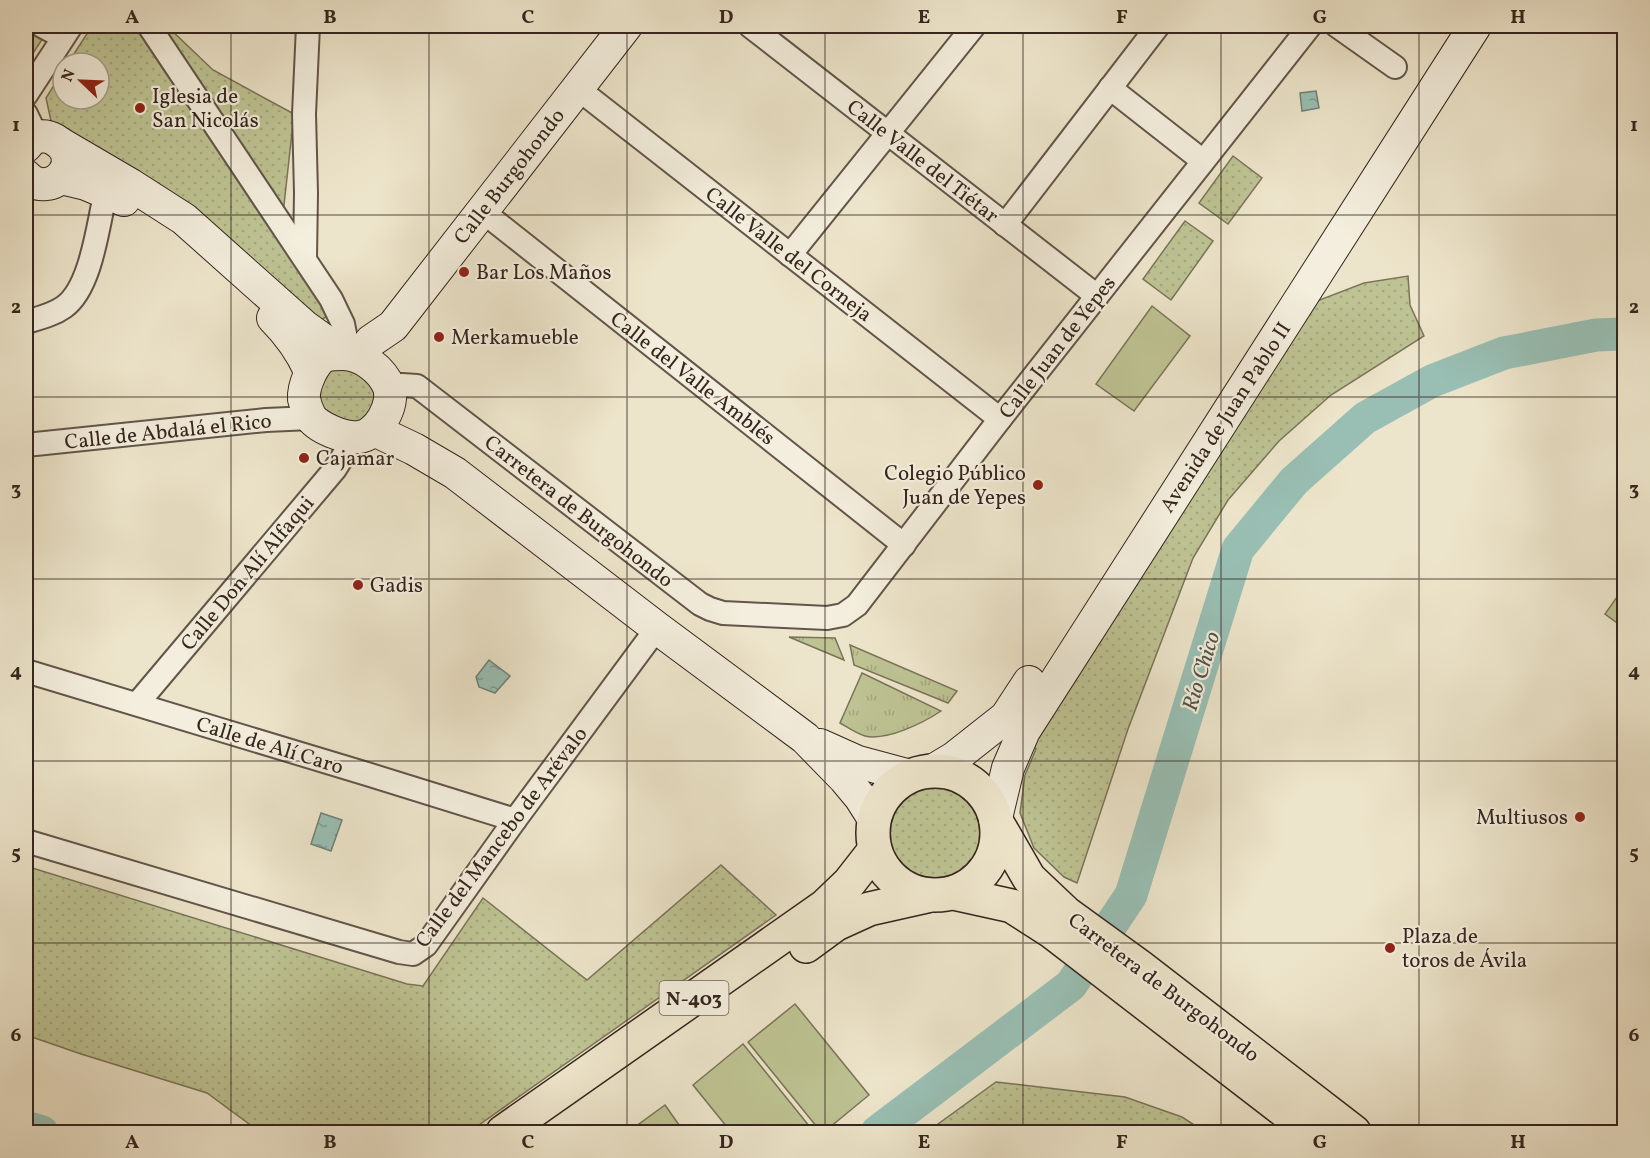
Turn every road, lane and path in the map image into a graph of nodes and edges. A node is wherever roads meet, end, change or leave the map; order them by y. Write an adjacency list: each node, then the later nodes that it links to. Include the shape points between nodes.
1 (42, 26): 12 (street)
2 (149, 26): 26 (street)
3 (308, 26): 26 (street)
4 (626, 26): 14 (main road, Calle Burgohondo)
5 (974, 26): 17 (street)
6 (1158, 26): 15 (street)
7 (1310, 26): 19 (street, Calle Juan de Yepes)
8 (1337, 26): 13 (street)
9 (1451, 26): 42 (main road, Avenida de Juan Pablo II, via 1006,717 954,758)
10 (1475, 26): 45 (main road, Avenida de Juan Pablo II, via 1024,731 1008,768)
11 (762, 29): 17 (street, Calle Valle del Tiétar)
12 (67, 31): 16 (street)
13 (1395, 67)
14 (577, 88): 23 (main road, Calle Burgohondo); 25 (street, Calle Valle del Corneja)
15 (1110, 88): 19 (street); 24 (street)
16 (26, 95)
17 (888, 133): 24 (street, Calle Valle del Tiétar); 25 (street)
18 (37, 135): 20 (main road, via 67,154); 29 (main road, Carretera de Burgohondo, via 142,191 184,219 304,327)
19 (1203, 161): 27 (street, Calle Juan de Yepes)
20 (62, 178): 21 (main road, via 52,184); 22 (main road)
21 (27, 180)
22 (106, 191): 28 (street, via 88,270 79,290 66,306); 30 (main road, via 175,230 276,321)
23 (482, 211): 29 (main road, Calle Burgohondo, via 393,326); 36 (street, Calle del Valle Amblés)
24 (1005, 225): 27 (street, Calle Valle del Tiétar)
25 (790, 255): 32 (street, Calle Valle del Corneja)
26 (304, 259): 29 (street, via 331,299)
27 (1097, 296): 32 (street, Calle Juan de Yepes)
28 (26, 322)
29 (368, 370): 30 (main road, via 324,356); 33 (main road, via 384,417); 35 (main road, Carretera de Burgohondo); 37 (street, Carretera de Burgohondo, via 402,385 417,386 700,604 723,613)
30 (310, 371): 31 (main road, via 304,398)
31 (311, 418): 33 (main road, via 330,431); 34 (street, Calle de Abdalá el Rico)
32 (1000, 419): 36 (street, Calle Juan de Yepes)
33 (362, 434): 35 (main road, Carretera de Burgohondo, via 414,448); 40 (street, Calle Don Alí Alfaqui)
34 (26, 445)
35 (455, 472): 38 (main road, Carretera de Burgohondo)
36 (904, 545): 37 (street, Calle Juan de Yepes, via 856,605 843,615)
37 (778, 616)
38 (657, 628): 41 (main road, Carretera de Burgohondo); 44 (street, Calle del Mancebo de Arévalo)
39 (26, 671): 40 (street, Calle de Alí Caro)
40 (136, 704): 44 (street, Calle de Alí Caro)
41 (805, 738): 42 (main road, Carretera de Burgohondo, via 858,762); 43 (main road, Carretera de Burgohondo, via 845,779)
42 (922, 773): 43 (highway, via 893,786); 45 (highway, via 955,774 973,783 987,799)
43 (874, 819): 47 (highway)
44 (515, 820): 46 (street, Calle del Mancebo de Arévalo, via 426,945 413,954)
45 (996, 820): 48 (highway, N-403, via 993,857 983,873 969,885); 49 (highway, Carretera de Burgohondo)
46 (26, 841)
47 (874, 851): 48 (highway, N-403, via 894,881 909,891); 51 (highway, N-403, via 825,906)
48 (940, 894): 49 (highway, Carretera de Burgohondo / N-403, via 1012,906); 52 (highway, N-403, via 869,909 836,924)
49 (1059, 922): 50 (highway, Carretera de Burgohondo)
50 (1129, 974): 53 (highway, Carretera de Burgohondo); 54 (highway, Carretera de Burgohondo)
51 (503, 1132)
52 (542, 1132)
53 (1312, 1132)
54 (1354, 1132)

